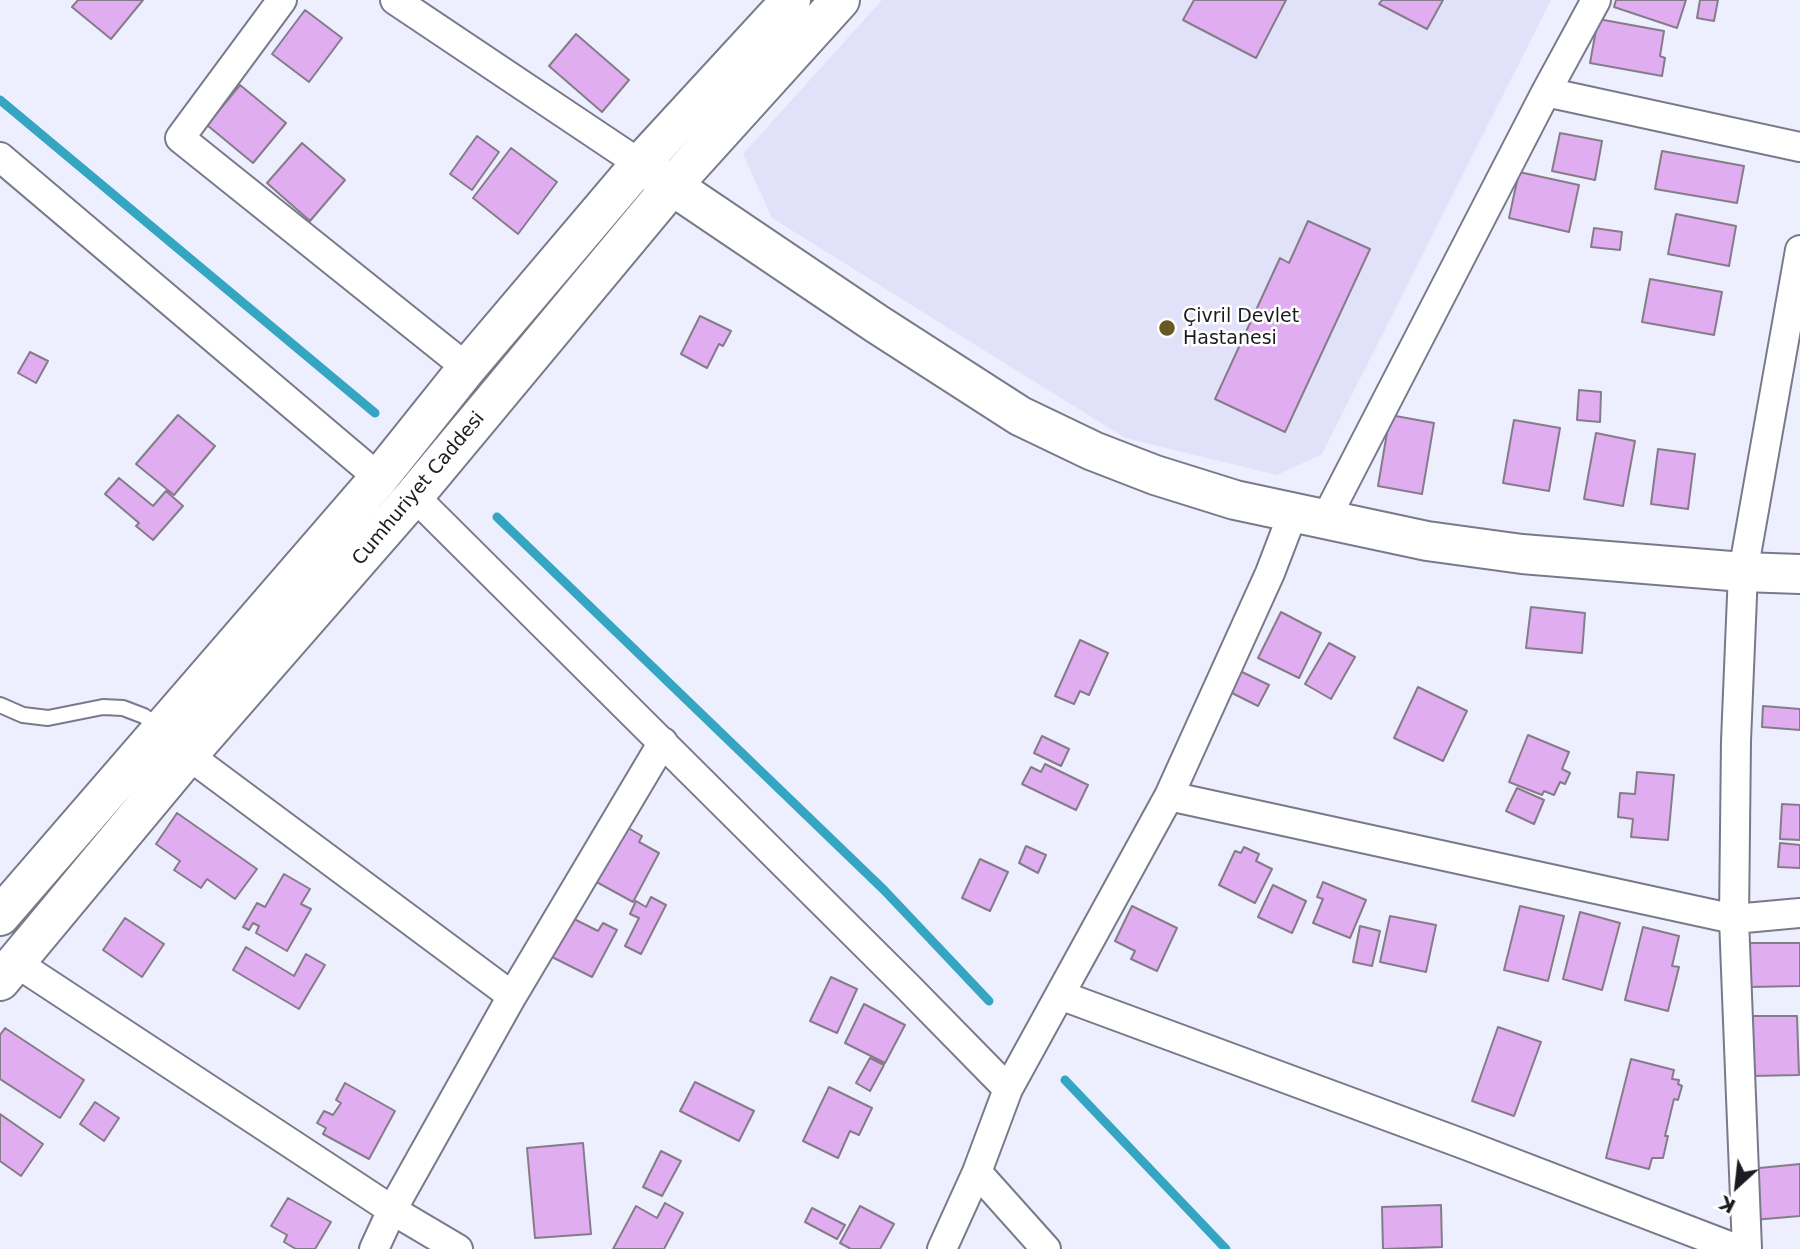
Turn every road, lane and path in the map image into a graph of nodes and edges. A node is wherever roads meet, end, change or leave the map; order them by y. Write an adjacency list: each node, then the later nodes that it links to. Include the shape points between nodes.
1 (282, 0): 12 (street, via 180,138)
2 (791, 0): 9 (main road, Cumhuriyet Caddesi)
3 (841, 0): 10 (main road, Cumhuriyet Caddesi)
4 (1596, 0): 6 (street)
5 (401, 1): 9 (street)
6 (1546, 92): 7 (street); 15 (street)
7 (1800, 147)
8 (0, 157): 13 (street)
9 (640, 164): 10 (main road); 12 (main road, Cumhuriyet Caddesi)
10 (671, 187): 14 (main road, Cumhuriyet Caddesi); 15 (main road, via 1020,416 1155,475 1235,500)
11 (1800, 250): 16 (street)
12 (467, 368): 13 (main road, Cumhuriyet Caddesi)
13 (379, 478): 19 (main road, Cumhuriyet Caddesi)
14 (414, 496): 19 (main road, Cumhuriyet Caddesi); 20 (street)
15 (1309, 516): 16 (main road, via 1427,541 1522,554); 21 (street, via 1269,573)
16 (1743, 572): 17 (main road); 24 (street)
17 (1800, 574)
18 (0, 705): 19 (lane, via 23,715 47,718 103,707 122,708 144,716)
19 (175, 742): 23 (main road, Cumhuriyet Caddesi); 25 (main road, Cumhuriyet Caddesi); 27 (street)
20 (663, 742): 27 (street); 28 (street)
21 (1169, 796): 24 (street); 26 (street)
22 (1800, 913): 24 (street)
23 (0, 916)
24 (1734, 919): 36 (street)
25 (7, 972): 30 (street)
26 (1059, 995): 28 (street); 35 (street)
27 (512, 996): 30 (street)
28 (1008, 1089): 29 (street)
29 (977, 1172): 33 (street); 34 (street)
30 (392, 1210): 31 (street); 32 (street)
31 (374, 1249)
32 (458, 1249)
33 (942, 1249)
34 (1046, 1249)
35 (1737, 1249)
36 (1747, 1249)

